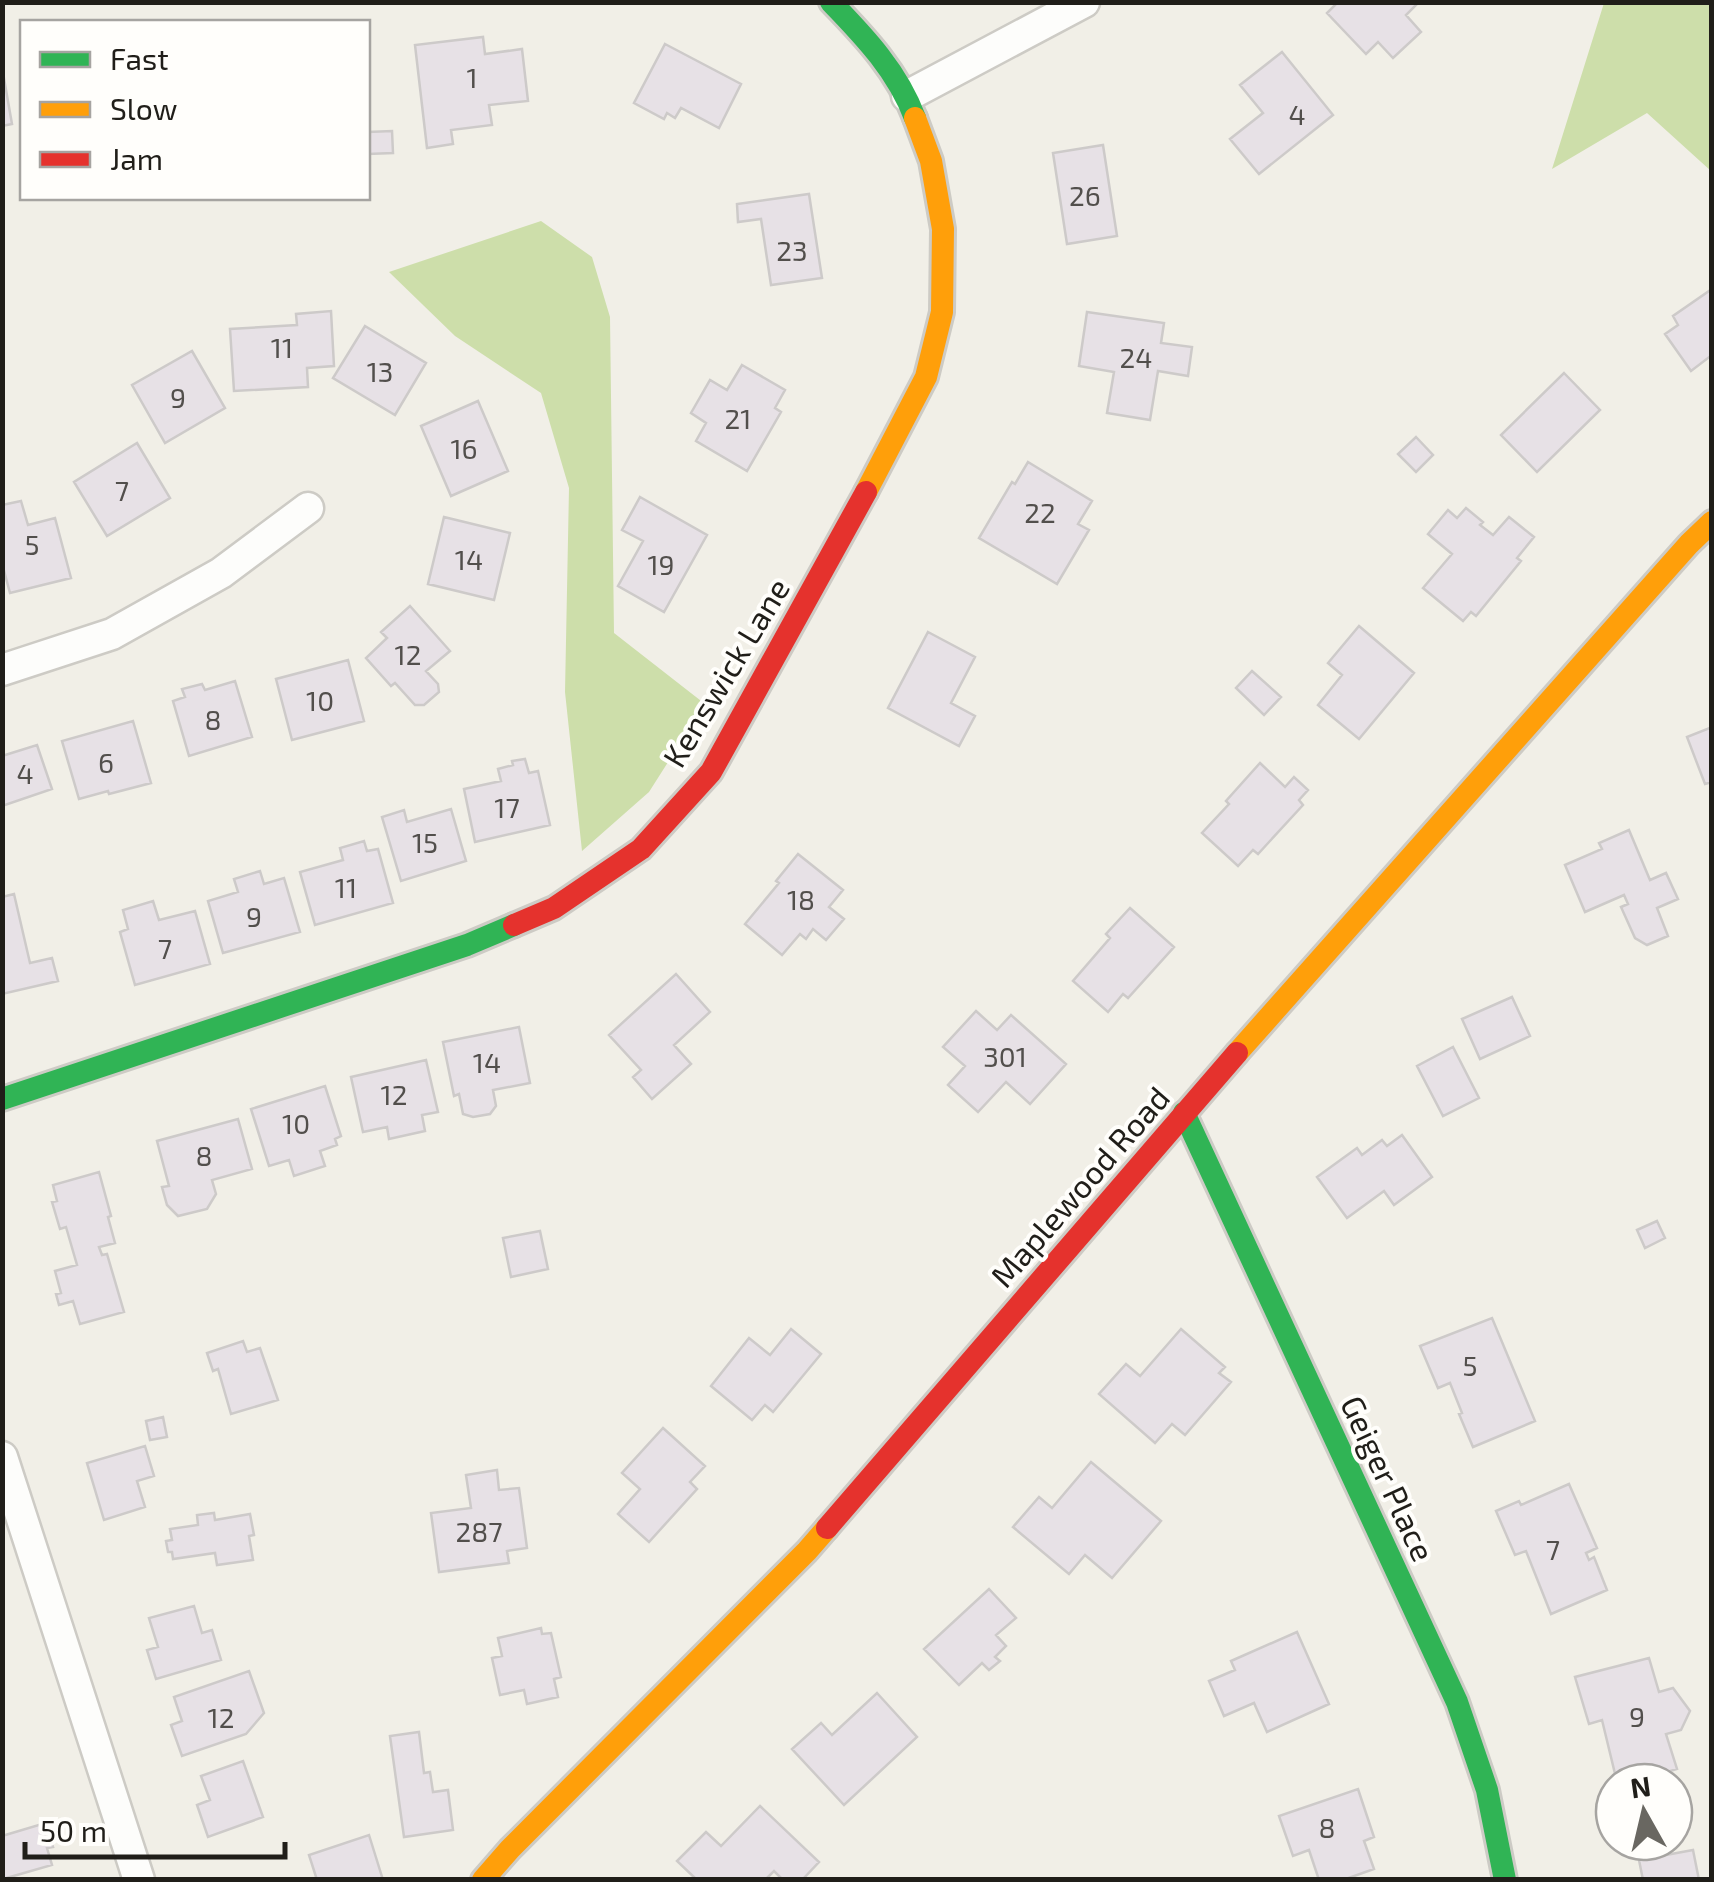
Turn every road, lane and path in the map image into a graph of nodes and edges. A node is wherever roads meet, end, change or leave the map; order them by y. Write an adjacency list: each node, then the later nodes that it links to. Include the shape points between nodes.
1 (831, 2): 3 (street, Kenswick Lane, via 870,42)
2 (1084, 2): 3 (street)
3 (906, 96): 7 (street, Kenswick Lane, via 931,161 943,228 942,312 926,377 710,772 641,849 554,908 468,945)
4 (308, 508): 6 (street, via 222,573 112,634)
5 (1712, 522): 8 (street, Maplewood Road)
6 (2, 670)
7 (2, 1099)
8 (1184, 1113): 11 (street, Maplewood Road, via 807,1551); 12 (street, Geiger Place, via 1457,1702 1486,1790)
9 (2, 1457): 10 (street)
10 (140, 1880)
11 (483, 1880)
12 (1505, 1880)

